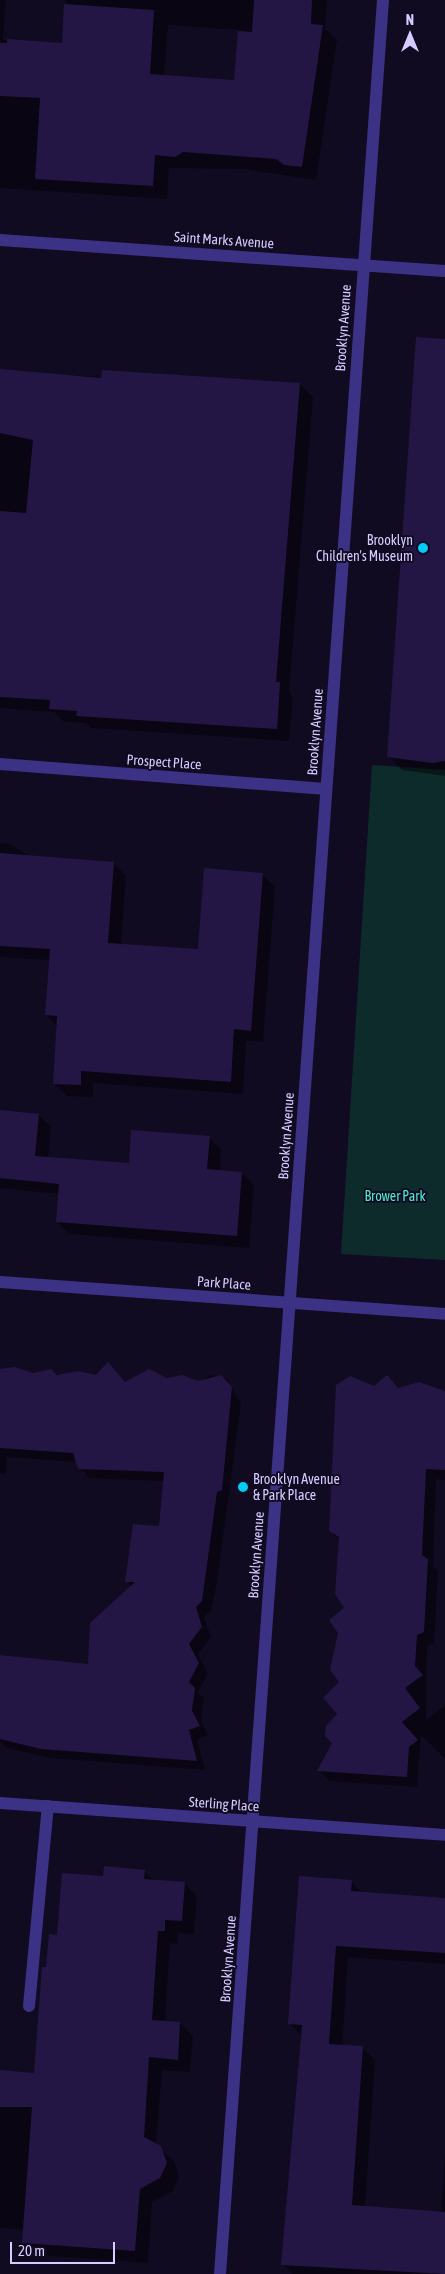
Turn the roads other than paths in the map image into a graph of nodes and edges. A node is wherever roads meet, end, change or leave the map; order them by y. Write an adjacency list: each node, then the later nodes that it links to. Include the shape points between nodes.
1 (383, 0): 3 (street, Brooklyn Avenue)
2 (0, 240): 3 (street, Saint Marks Avenue)
3 (363, 265): 4 (street, Saint Marks Avenue); 6 (street, Brooklyn Avenue)
4 (445, 271)
5 (0, 764): 6 (street, Prospect Place)
6 (326, 789): 8 (street, Brooklyn Avenue)
7 (0, 1282): 8 (street, Park Place)
8 (289, 1303): 9 (street, Park Place); 12 (street, Brooklyn Avenue)
9 (445, 1314)
10 (0, 1803): 11 (street, Sterling Place)
11 (48, 1806): 12 (street, Sterling Place); 14 (street)
12 (253, 1822): 13 (street, Sterling Place); 15 (street, Brooklyn Avenue)
13 (445, 1835)
14 (29, 2006)
15 (220, 2274)

